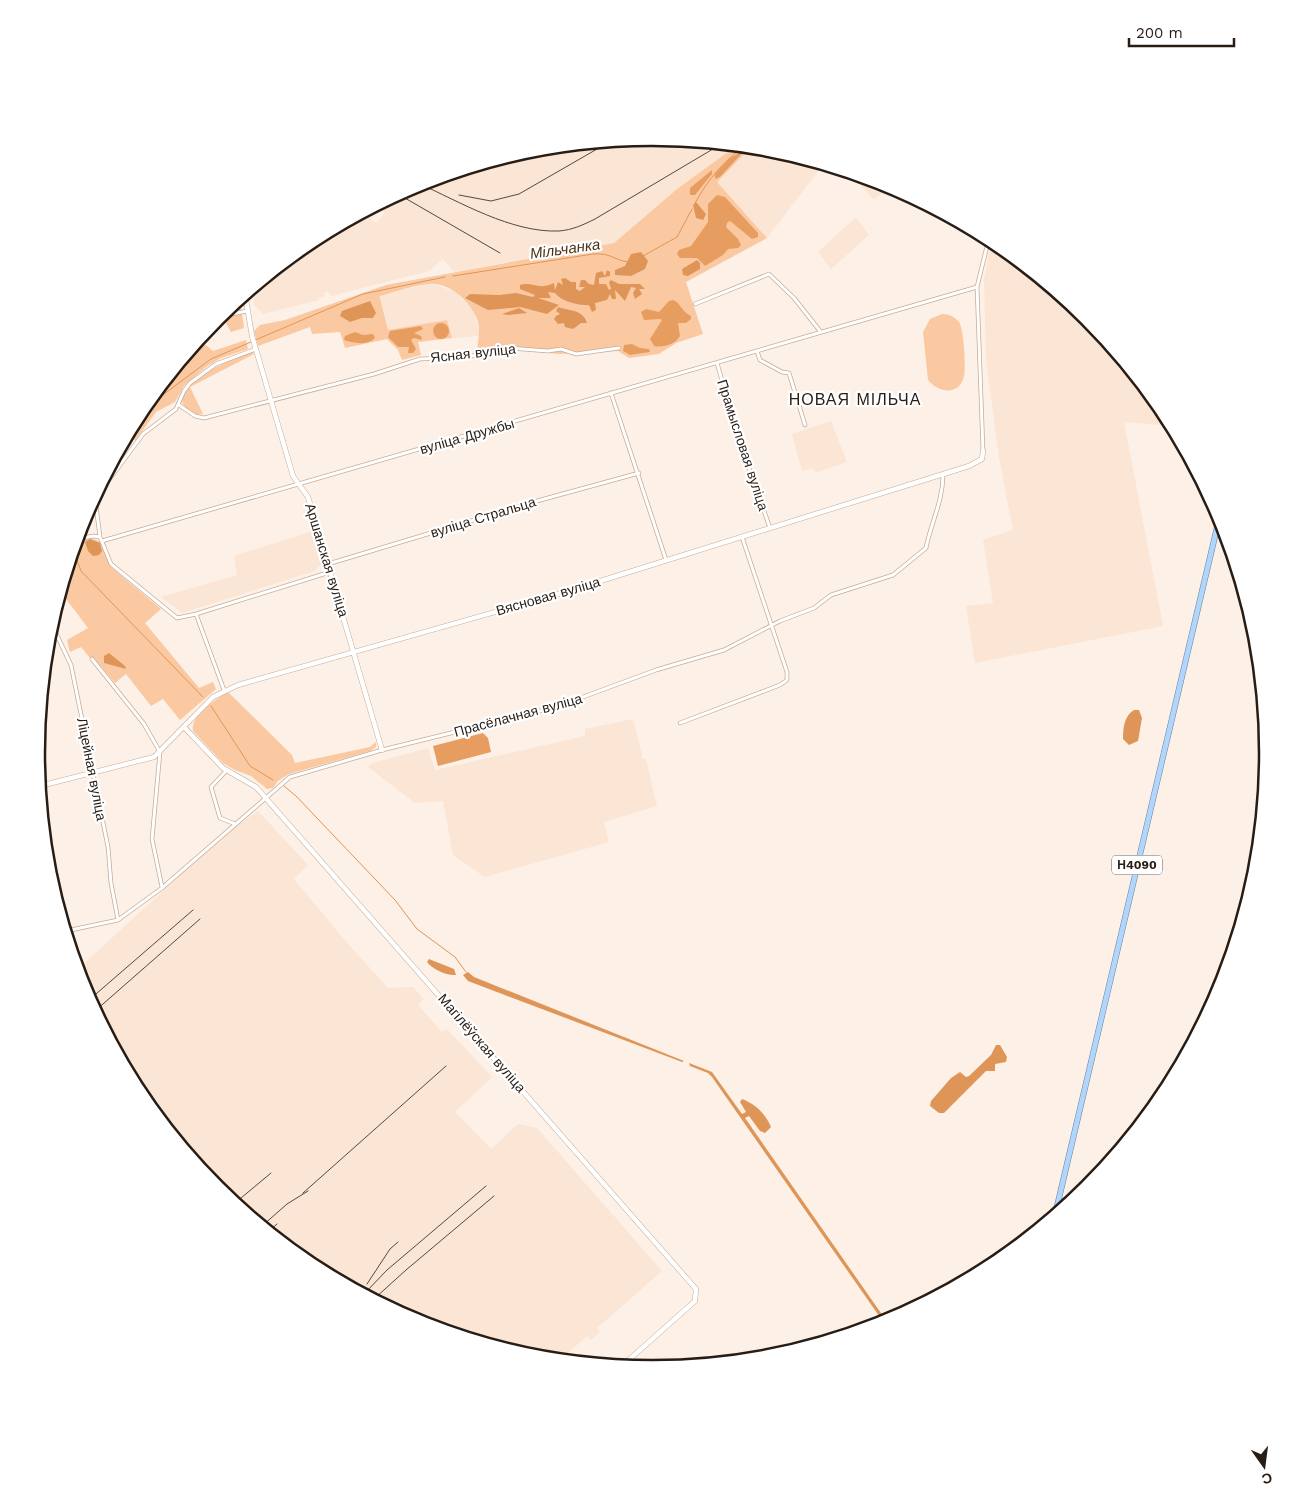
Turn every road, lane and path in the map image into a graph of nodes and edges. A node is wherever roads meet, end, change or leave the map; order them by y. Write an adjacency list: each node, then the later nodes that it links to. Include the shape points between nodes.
1 (987, 247): 2 (street)
2 (977, 287): 7 (street, вуліца Дружбы); 16 (street)
3 (246, 303): 5 (street, Аршанская вуліца)
4 (695, 304): 7 (street, via 769,274 794,298)
5 (247, 311): 6 (street); 8 (street, Аршанская вуліца)
6 (234, 314)
7 (820, 331): 10 (street, вуліца Дружбы)
8 (255, 348): 13 (street, Аршанская вуліца); 14 (street, via 208,369 186,386)
9 (619, 348): 13 (street, Ясная вуліца, via 576,354 561,349 509,348 466,357 420,359)
10 (757, 351): 11 (street, вуліца Дружбы); 15 (street, via 760,360 789,373)
11 (717, 363): 12 (street, вуліца Дружбы); 22 (street, Прамысловая вуліца, via 739,440)
12 (611, 394): 18 (street); 20 (street, вуліца Дружбы)
13 (270, 400): 14 (street, Ясная вуліца, via 204,418); 20 (street, Аршанская вуліца, via 293,476)
14 (179, 405): 17 (street, via 143,434)
15 (805, 425)
16 (984, 451): 19 (street, Вясновая вуліца, via 982,459)
17 (114, 473)
18 (639, 473): 27 (street); 28 (street, вуліца Стральца)
19 (942, 474): 22 (street, Вясновая вуліца); 31 (street, Прасёлачная вуліца, via 940,507 926,548 919,556 893,575 831,595 814,608)
20 (300, 485): 26 (street, вуліца Дружбы); 28 (street, Аршанская вуліца, via 308,497)
21 (97, 509): 26 (street)
22 (770, 528): 24 (street, Вясновая вуліца)
23 (1216, 530): 48 (main road, Н4090)
24 (742, 536): 27 (street, Вясновая вуліца); 31 (street)
25 (85, 538): 26 (street, вуліца Дружбы)
26 (101, 539): 30 (street, via 114,567 177,618)
27 (666, 560): 33 (street, Вясновая вуліца)
28 (328, 564): 29 (street, Аршанская вуліца)
29 (330, 572): 30 (street); 33 (street, Аршанская вуліца)
30 (196, 614): 35 (street)
31 (772, 626): 36 (street, via 787,680); 38 (street, Прасёлачная вуліца, via 724,650 656,670 574,701)
32 (57, 635): 41 (street, Ліцейная вуліца, via 72,666)
33 (354, 652): 35 (street, Вясновая вуліца); 38 (street, Аршанская вуліца)
34 (92, 659): 39 (street, via 144,724)
35 (224, 690): 37 (street, Вясновая вуліца)
36 (680, 723)
37 (184, 727): 39 (street, Вясновая вуліца); 40 (street, Магілёўская вуліца)
38 (382, 750): 43 (street, Прасёлачная вуліца, via 290,777)
39 (160, 752): 41 (street, Вясновая вуліца, via 144,762); 45 (street, via 152,838)
40 (227, 770): 43 (street, Магілёўская вуліца, via 250,781); 44 (street, via 211,787 220,818)
41 (92, 773): 42 (street, Вясновая вуліца); 46 (street, Ліцейная вуліца, via 108,847)
42 (46, 785)
43 (266, 798): 44 (street, Прасёлачная вуліца); 49 (street, Магілёўская вуліца, via 696,1289 695,1300)
44 (236, 824): 45 (street, Прасёлачная вуліца)
45 (162, 888): 46 (street, Прасёлачная вуліца)
46 (118, 920): 47 (street)
47 (72, 930)
48 (1058, 1204)
49 (629, 1359)

